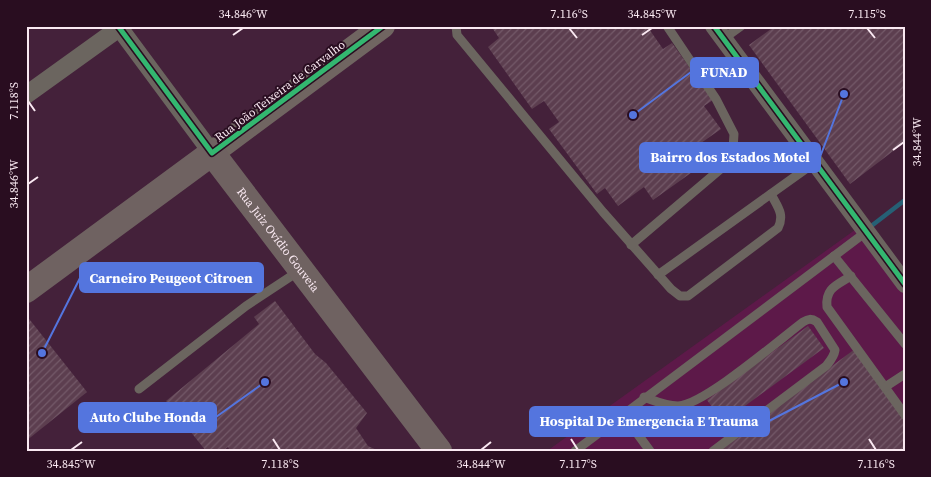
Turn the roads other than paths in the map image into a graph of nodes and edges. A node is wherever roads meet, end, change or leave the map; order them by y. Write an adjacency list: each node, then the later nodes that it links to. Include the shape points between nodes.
1 (383, 26): 8 (street, Rua João Teixeira de Carvalho)
2 (456, 26): 12 (lane, via 457,35)
3 (667, 26): 12 (lane, via 716,99 734,134 733,149 730,161)
4 (741, 26): 6 (lane)
5 (120, 27): 7 (street); 8 (street, Rua Juiz Ovídio Gouveia)
6 (719, 32): 9 (street)
7 (26, 94)
8 (212, 153): 14 (main road, Rua Juiz Ovídio Gouveia); 18 (main road, Rua João Teixeira de Carvalho)
9 (814, 163): 10 (lane); 11 (street)
10 (771, 194): 15 (lane); 15 (lane, via 782,214 778,228 688,296 680,296)
11 (866, 232): 13 (lane); 17 (street)
12 (631, 245): 15 (lane)
13 (834, 256): 16 (lane); 23 (lane)
14 (301, 270): 22 (lane, via 246,306); 26 (main road, Rua Juiz Ovídio Gouveia)
15 (658, 275)
16 (851, 276): 19 (lane); 21 (lane, via 830,291 826,298 827,307)
17 (905, 284)
18 (26, 290)
19 (905, 344)
20 (905, 374): 21 (lane)
21 (885, 388): 25 (lane)
22 (139, 389)
23 (644, 397): 24 (lane); 29 (lane, via 680,406 694,400 715,389 803,322 812,319 816,322 835,350 832,359)
24 (623, 414): 27 (lane); 28 (lane)
25 (905, 415)
26 (439, 451)
27 (574, 451)
28 (650, 451)
29 (713, 451)

